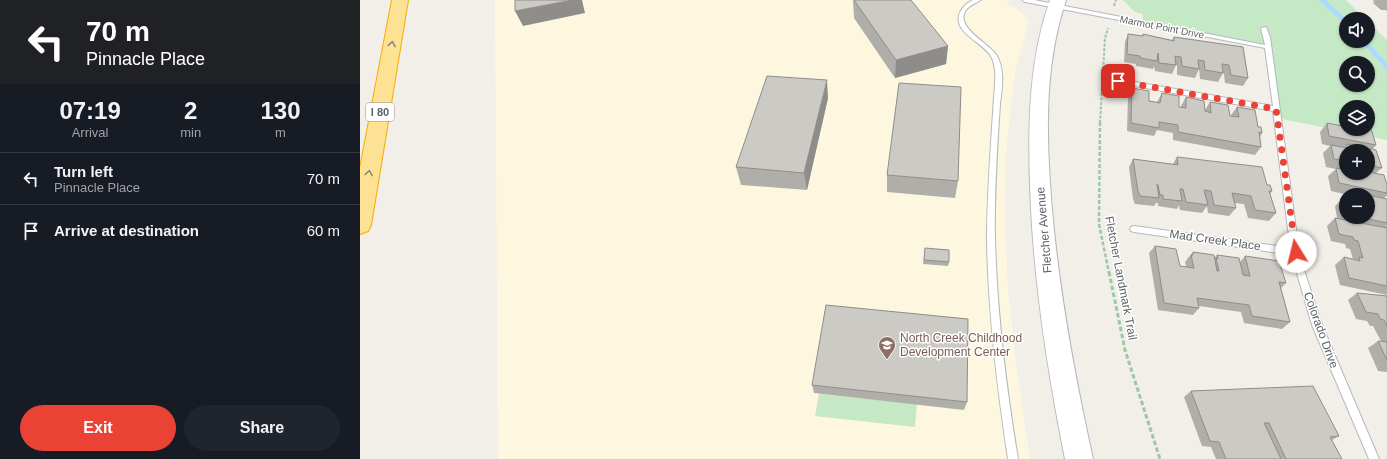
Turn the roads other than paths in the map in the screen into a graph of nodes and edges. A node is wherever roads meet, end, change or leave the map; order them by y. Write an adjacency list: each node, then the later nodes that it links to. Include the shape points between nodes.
1 (400, 0): 9 (highway, I 80, one-way to 1)
2 (978, 0): 12 (lane, via 964,10 961,22 963,28 988,48 997,66 998,91 991,209 992,270 1003,396)
3 (1025, 0): 4 (lane, Marmot Point Drive)
4 (1057, 3): 6 (lane, Marmot Point Drive, via 1111,17); 13 (main road, Fletcher Avenue, via 1040,83 1039,177 1052,313 1064,392)
5 (1264, 28): 6 (lane, Colorado Drive)
6 (1268, 47): 8 (lane, Colorado Drive)
7 (1118, 81): 8 (lane)
8 (1276, 109): 11 (lane, Colorado Drive)
9 (360, 225)
10 (1134, 229): 11 (lane, Mad Creek Place)
11 (1296, 252): 14 (lane, Colorado Drive, via 1317,325)
12 (1013, 459)
13 (1078, 459)
14 (1374, 459)

